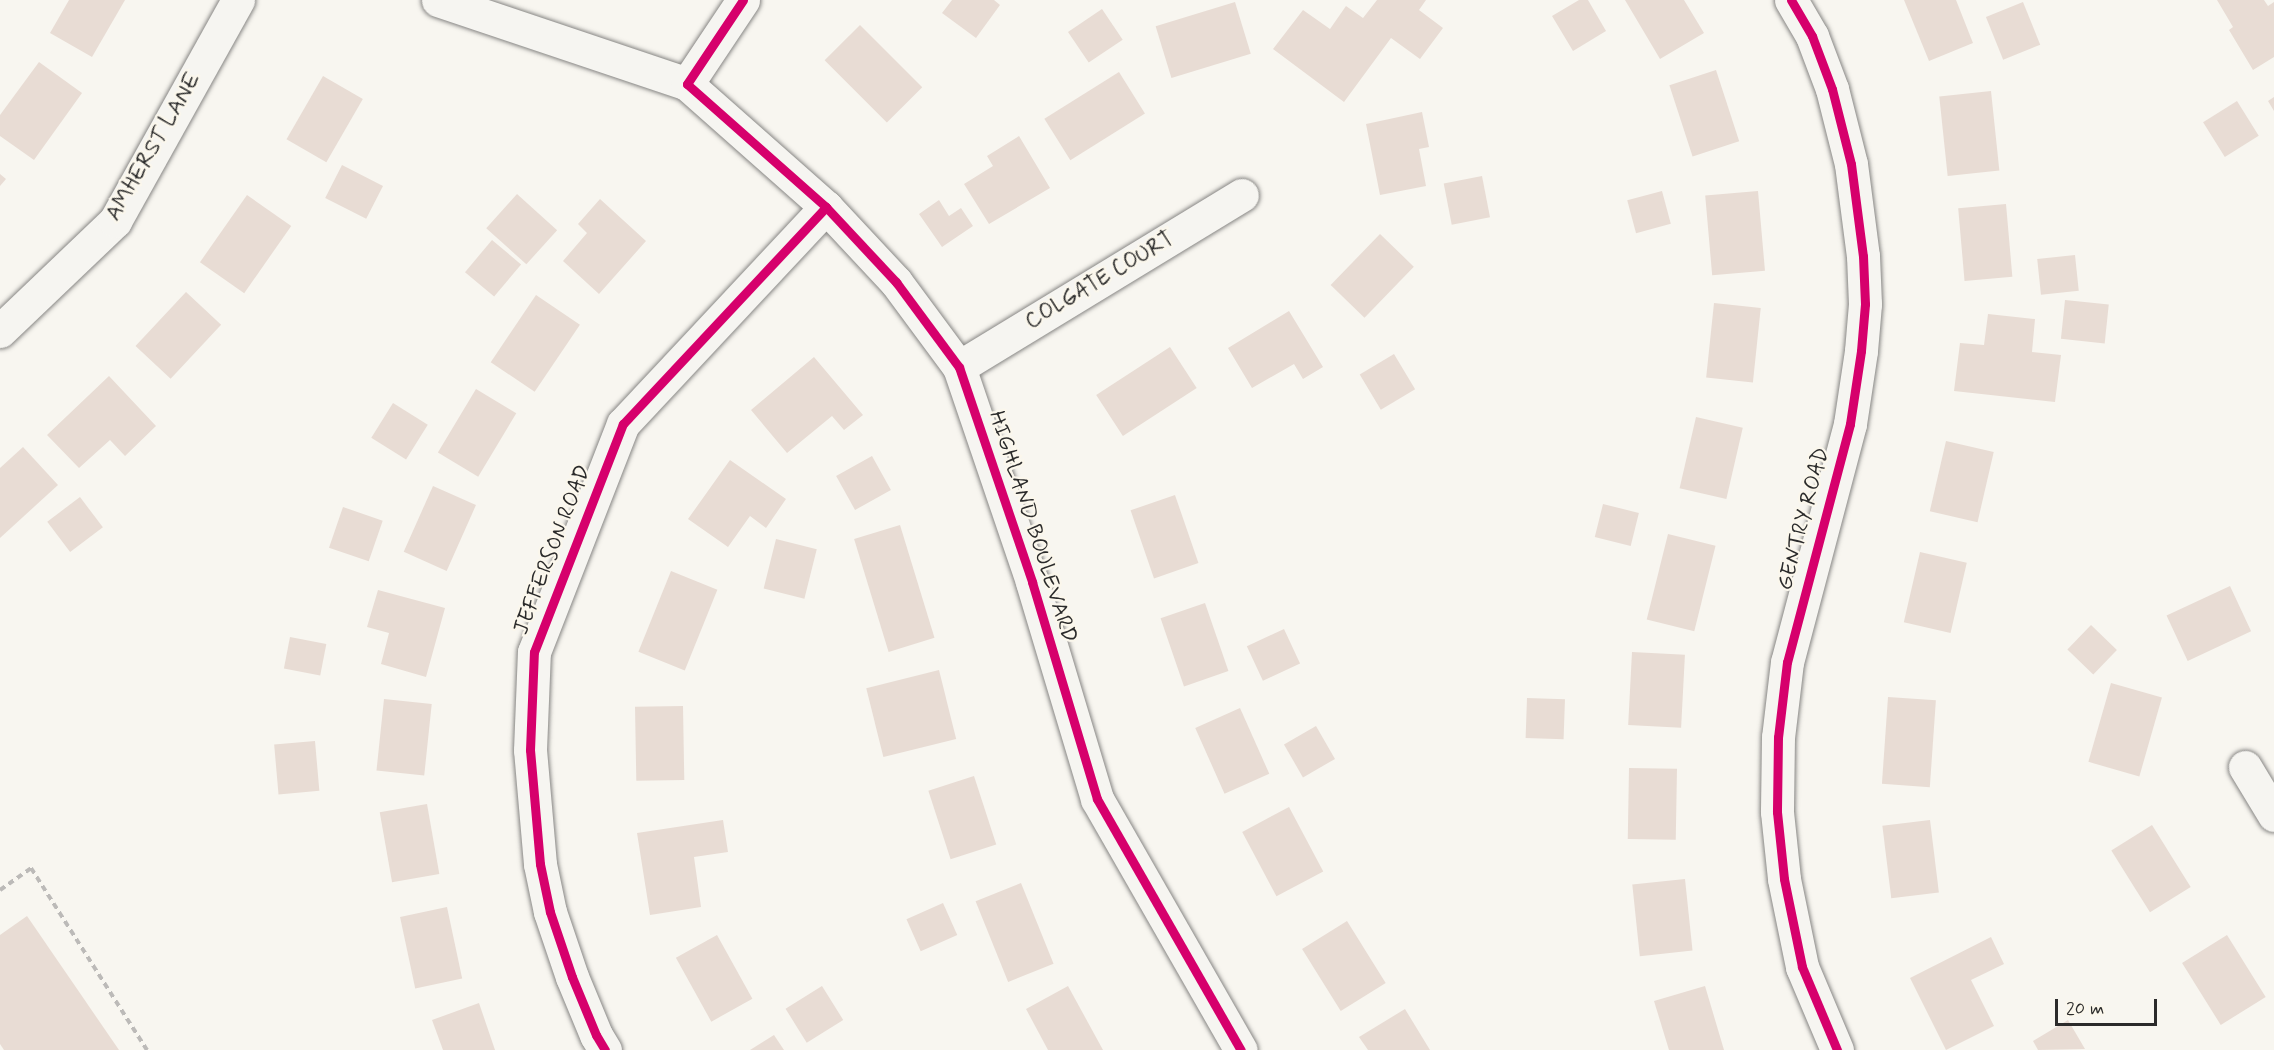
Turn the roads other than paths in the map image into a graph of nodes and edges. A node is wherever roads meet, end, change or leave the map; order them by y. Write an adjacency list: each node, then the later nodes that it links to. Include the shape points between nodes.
1 (237, 0): 8 (street, AMHERST LANE, via 115,221)
2 (438, 0): 5 (street, HIGHLAND BOULEVARD)
3 (743, 0): 5 (street)
4 (1791, 0): 14 (street, GENTRY ROAD, via 1812,36 1828,79 1851,164 1863,256 1865,304 1850,424 1787,663 1778,737 1777,812 1784,879 1802,967)
5 (687, 84): 7 (street, HIGHLAND BOULEVARD)
6 (1242, 195): 9 (street, COLGATE COURT)
7 (826, 207): 9 (street, HIGHLAND BOULEVARD, via 897,282); 12 (street, JEFFERSON ROAD, via 623,424 534,652 530,750 540,864 550,912 572,977)
8 (0, 331)
9 (959, 367): 13 (street, HIGHLAND BOULEVARD, via 1032,582 1097,799)
10 (2245, 767): 11 (street)
11 (2274, 815)
12 (605, 1050)
13 (1241, 1050)
14 (1837, 1050)

